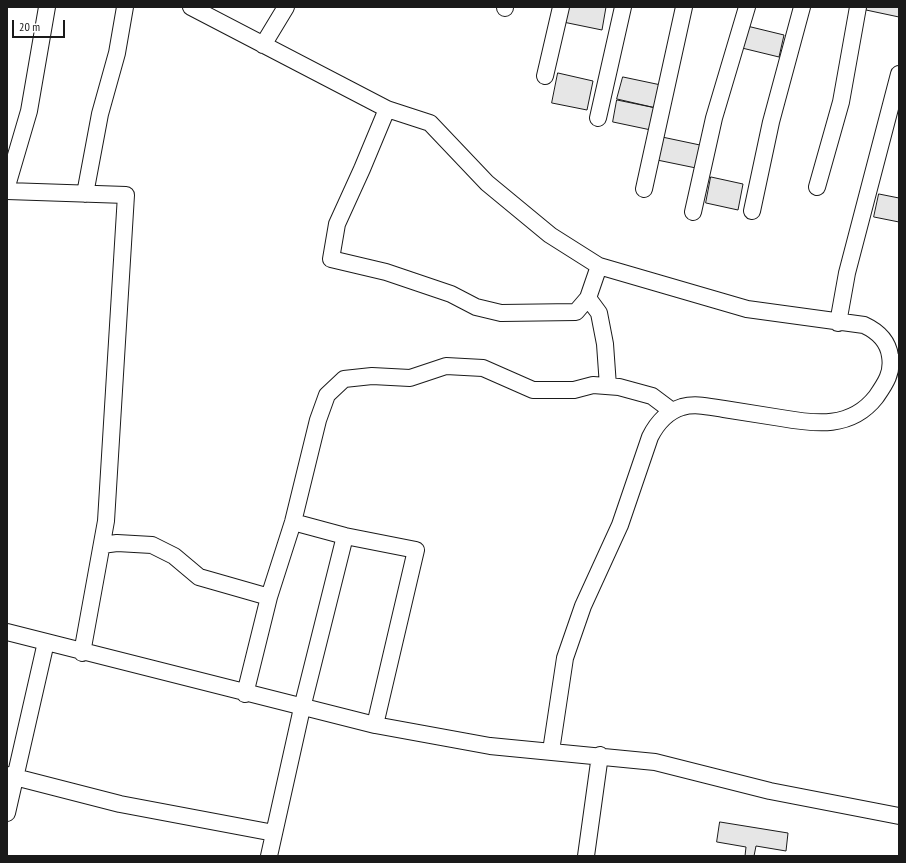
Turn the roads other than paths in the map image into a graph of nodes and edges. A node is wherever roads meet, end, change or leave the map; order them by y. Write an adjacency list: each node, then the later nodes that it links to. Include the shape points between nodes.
1 (47, 7): 16 (street, via 30,111)
2 (125, 7): 20 (street, via 117,53 100,114)
3 (191, 7): 11 (street)
4 (286, 7): 11 (street)
5 (561, 7): 13 (street)
6 (623, 7): 15 (street)
7 (684, 7): 18 (street)
8 (747, 7): 22 (street, via 714,118)
9 (802, 7): 21 (street, via 771,122)
10 (858, 7): 17 (street, via 841,102)
11 (263, 45): 14 (street)
12 (899, 74): 25 (street, via 847,273)
13 (545, 76)
14 (386, 109): 23 (street, via 430,123 487,183 550,235); 24 (street, via 336,224 331,259 386,272 451,294 476,307 501,313 576,312)
15 (598, 118)
16 (7, 186)
17 (817, 187)
18 (644, 189)
19 (7, 191): 20 (street)
20 (85, 194): 31 (street, via 126,195 106,521)
21 (752, 211)
22 (693, 212)
23 (599, 266): 24 (street); 25 (street, via 747,309)
24 (588, 298): 27 (street, via 599,313 605,344)
25 (838, 323): 26 (street, via 864,325 877,332)
26 (895, 364): 28 (street, via 886,383 873,400 854,415 835,422 814,423 693,405)
27 (608, 386): 28 (street, via 619,386 652,396); 29 (street, via 593,385 574,390 533,390 483,368 446,366 410,378 372,376 344,379 327,395 318,420)
28 (672, 411): 39 (street, via 662,418 650,437 620,525 573,632 565,658)
29 (293, 522): 30 (street); 32 (street)
30 (345, 536): 37 (street); 38 (street, via 416,550)
31 (102, 545): 32 (street, via 152,545 174,556 199,577); 35 (street)
32 (269, 597): 36 (street)
33 (7, 632): 34 (street)
34 (46, 642): 35 (street); 41 (street)
35 (82, 653): 36 (street)
36 (245, 694): 37 (street)
37 (302, 708): 38 (street); 44 (street)
38 (374, 725): 39 (street, via 490,746)
39 (551, 751): 40 (street)
40 (600, 755): 43 (street, via 655,762 770,791); 46 (street)
41 (11, 776): 42 (street); 44 (street, via 120,804)
42 (7, 813)
43 (899, 816)
44 (274, 833): 45 (street)
45 (269, 856)
46 (586, 856)

